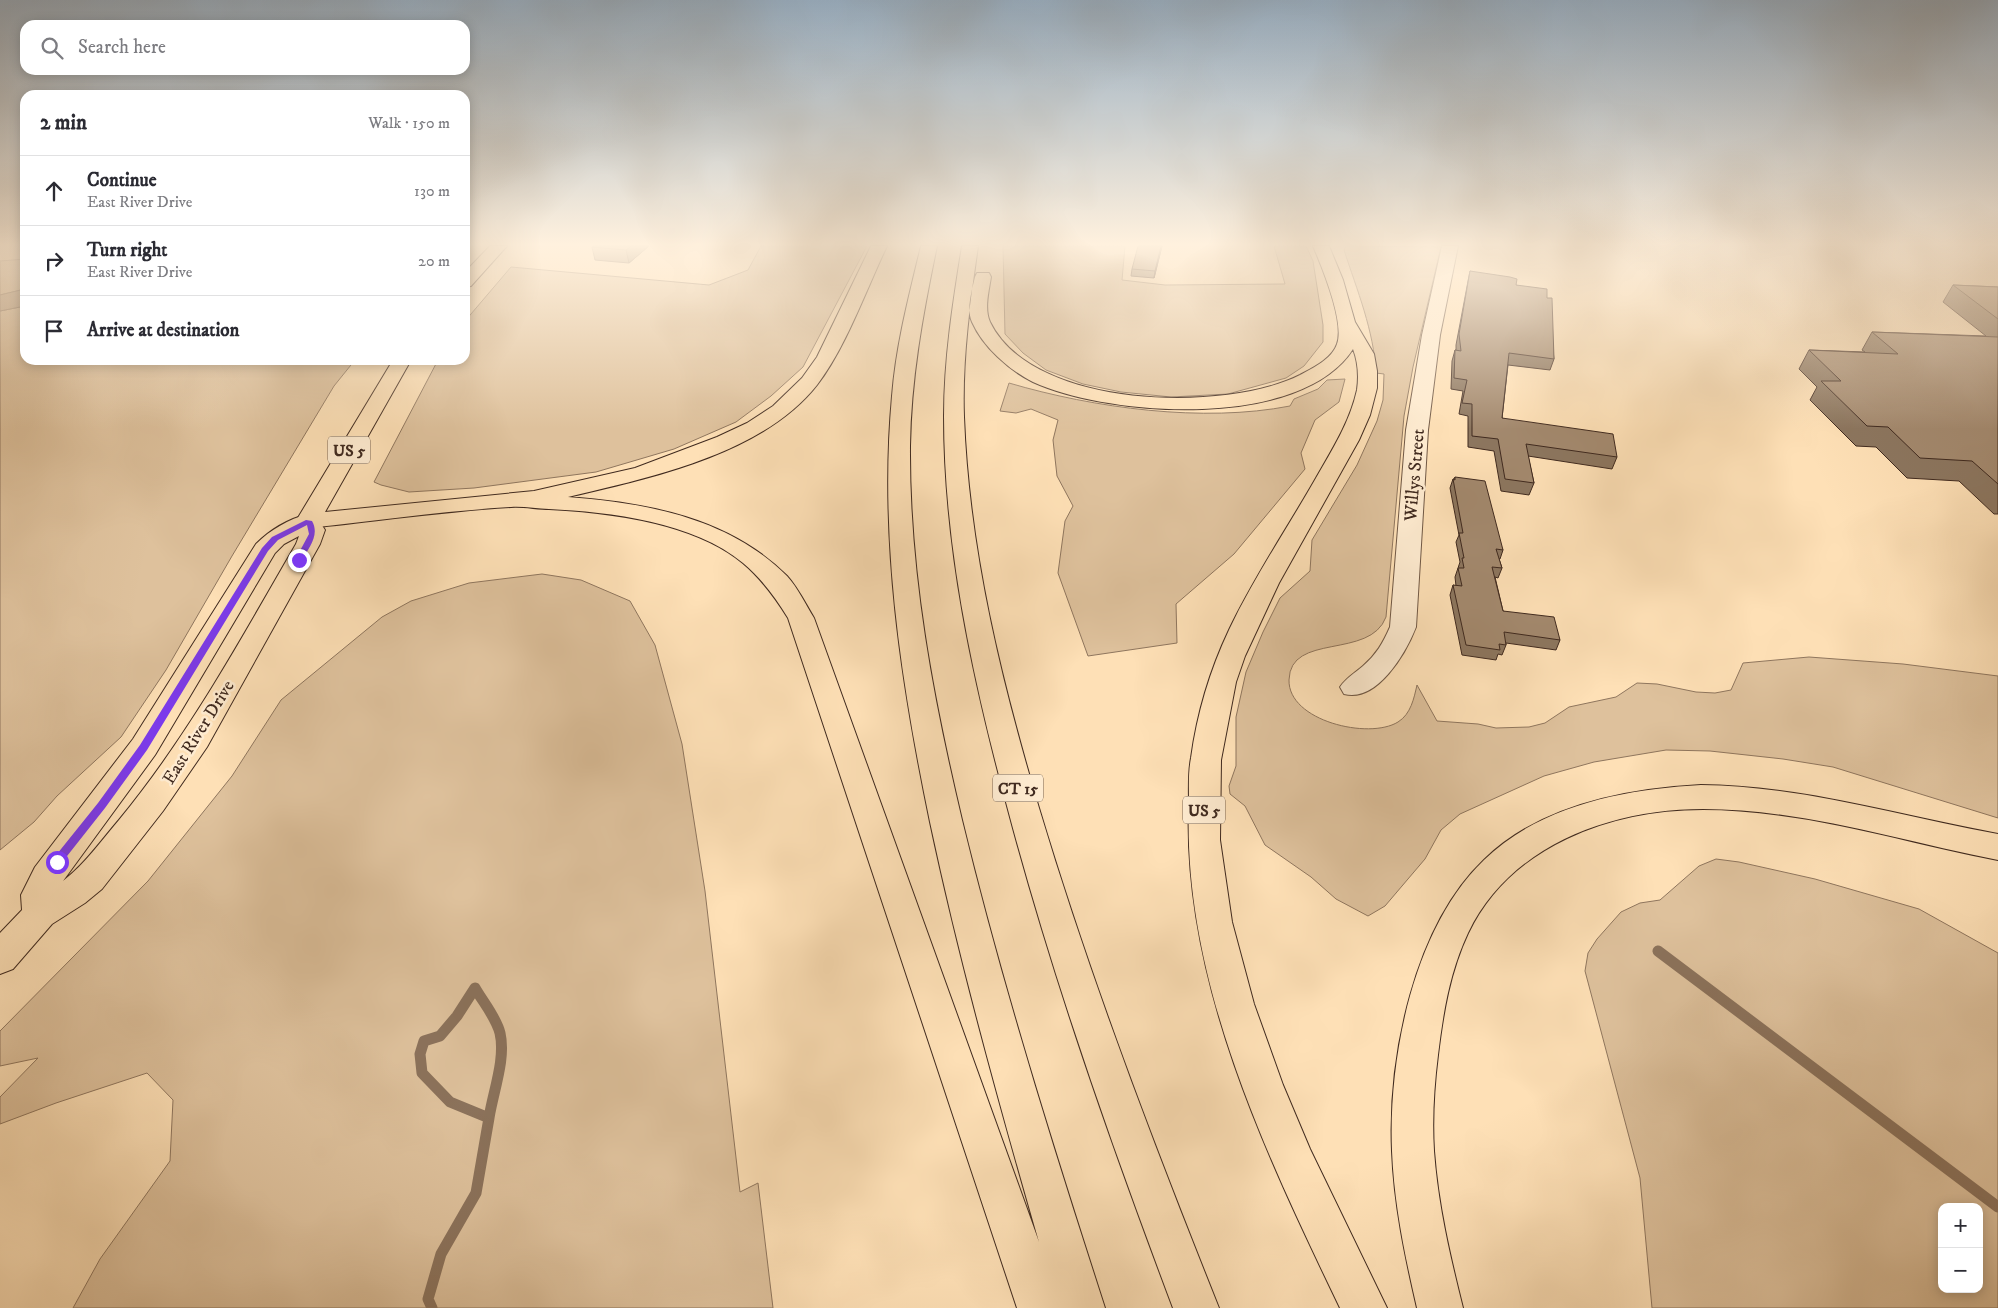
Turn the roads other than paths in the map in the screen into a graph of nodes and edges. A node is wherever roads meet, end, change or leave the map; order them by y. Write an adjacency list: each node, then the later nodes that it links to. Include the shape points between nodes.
1 (849, 307): 9 (main road, via 819,368 797,395 773,415 725,442 675,462 598,484)
2 (916, 307): 18 (main road, via 907,348 900,425 902,528 913,644 931,749 968,914)
3 (962, 307): 19 (main road, CT 15, via 955,354 954,418 961,519 984,650 1030,832 1067,950)
4 (980, 307): 7 (main road, via 979,315 992,341 1031,373 1097,395 1144,403 1234,401 1278,392 1312,378 1336,360 1346,344)
5 (1343, 307): 7 (main road, US 5)
6 (1437, 307): 11 (street, Willys Street, via 1417,430 1403,627 1389,656 1375,672)
7 (1348, 324): 20 (main road, US 5, via 1366,358 1368,378 1364,399 1345,446 1260,596 1229,663 1214,709 1208,741 1204,824 1216,930 1247,1041 1302,1180)
8 (399, 365): 10 (main road, US 5)
9 (518, 501): 10 (main road); 17 (main road, via 623,510 692,526 745,553 766,568 787,592 801,618)
10 (308, 521): 15 (main road, via 275,539 265,549 144,747 47,877 38,895); 15 (main road, East River Drive, via 313,530 310,540 185,755 96,872 73,893)
11 (1354, 687)
12 (1902, 828): 13 (main road); 14 (main road); 21 (main road, via 1849,814 1768,801 1671,799 1613,808 1559,827 1516,852 1490,874 1460,915 1447,942 1427,1001 1420,1044 1413,1105 1413,1151 1418,1200)
13 (1998, 847)
14 (1998, 866)
15 (40, 914): 16 (main road, East River Drive)
16 (5, 952)
17 (1040, 1308)
18 (1082, 1308)
19 (1196, 1308)
20 (1364, 1308)
21 (1440, 1308)

